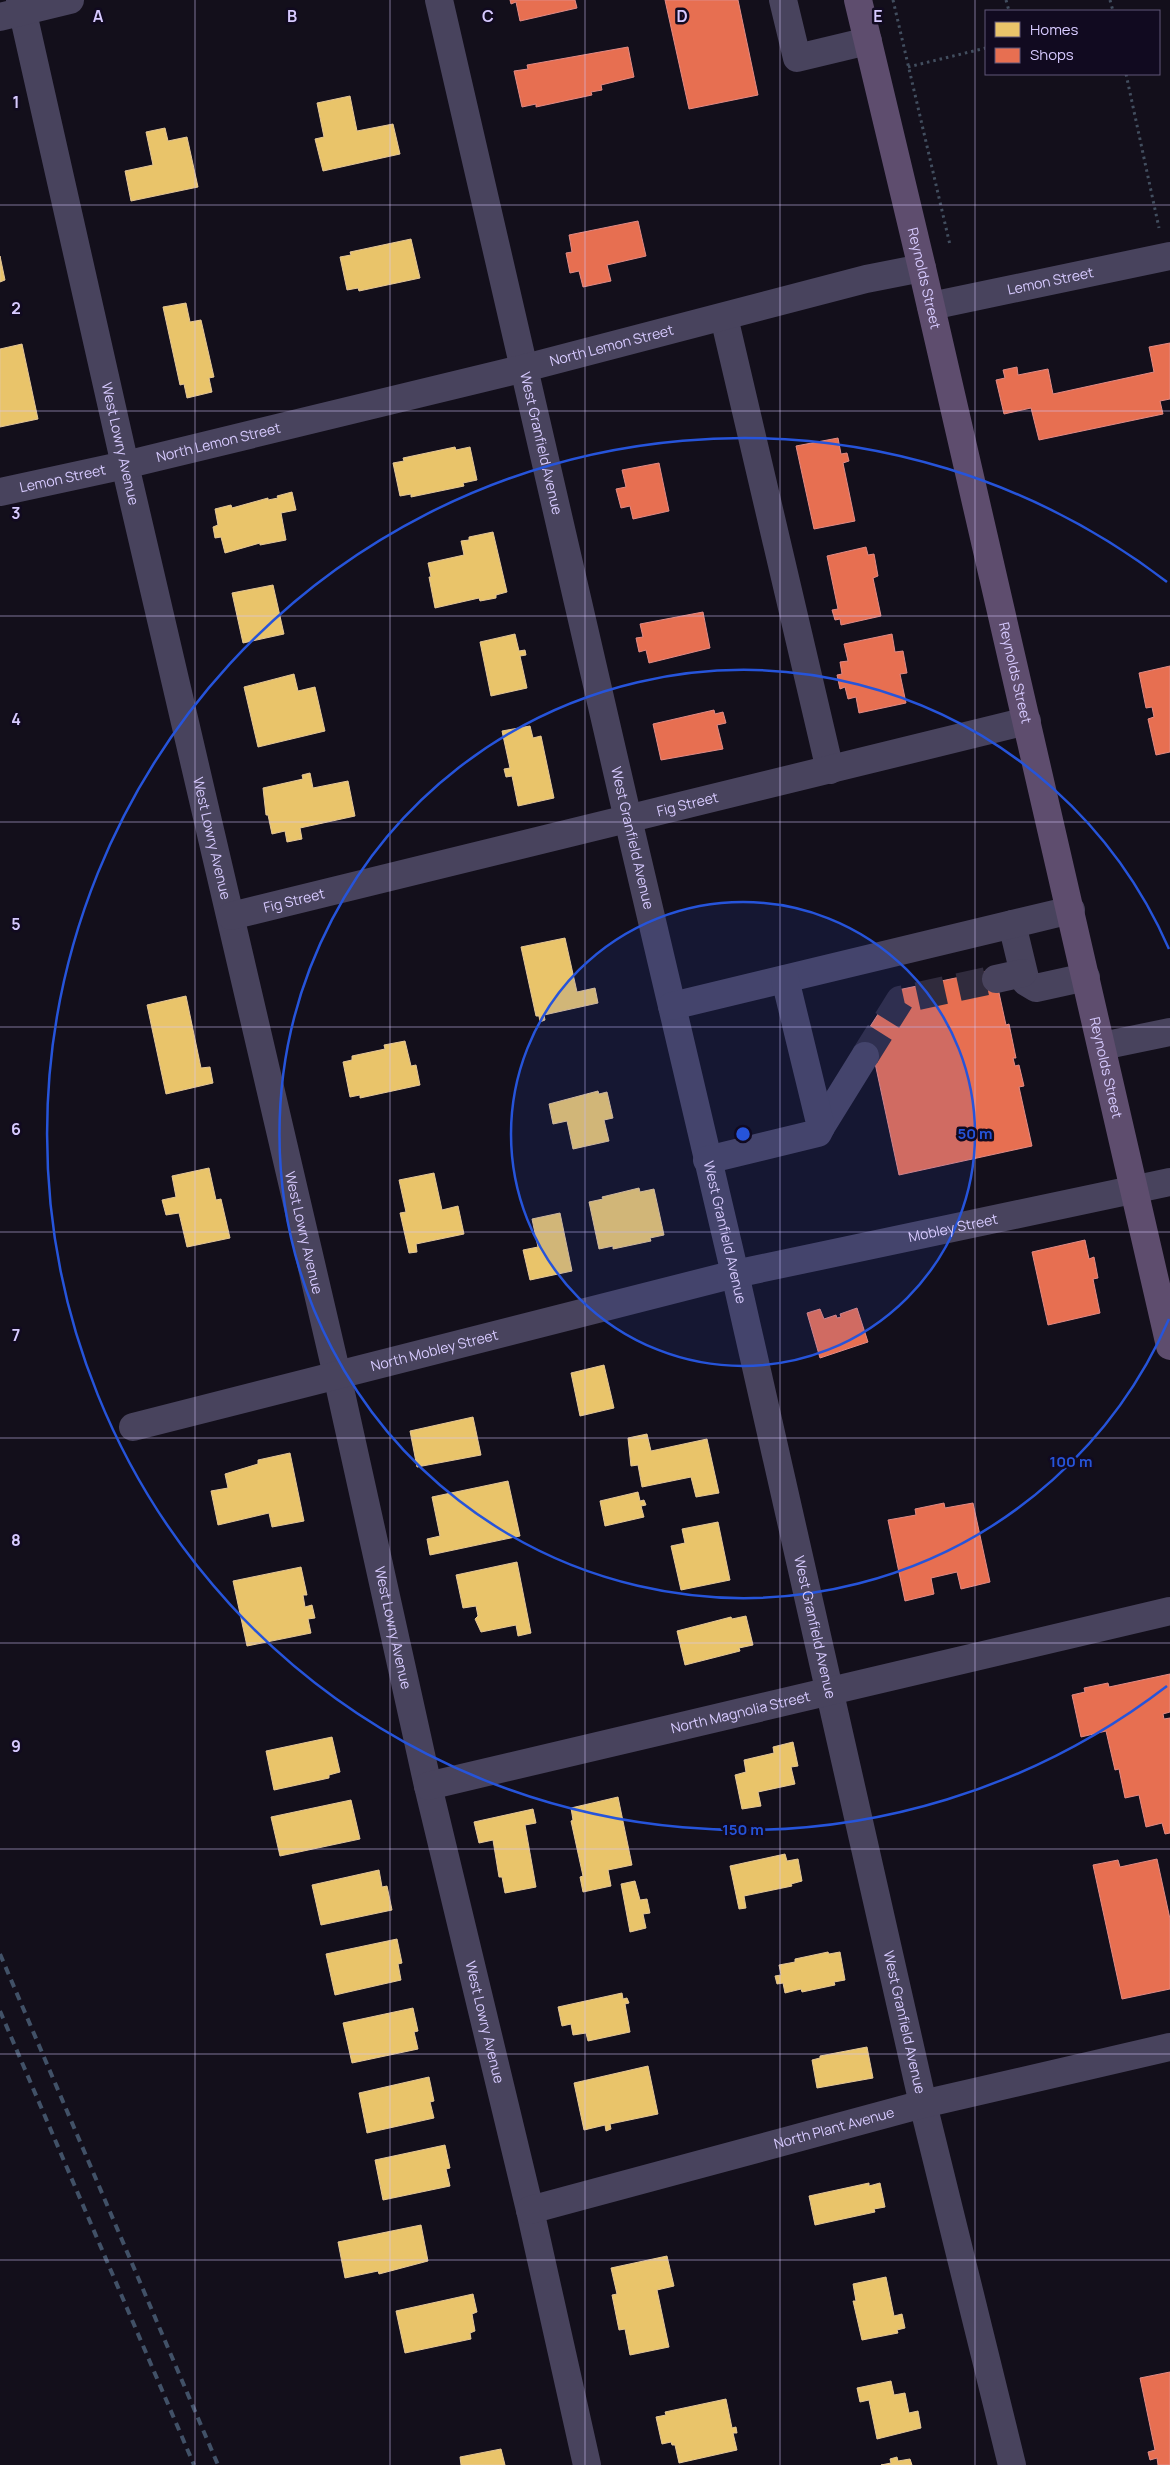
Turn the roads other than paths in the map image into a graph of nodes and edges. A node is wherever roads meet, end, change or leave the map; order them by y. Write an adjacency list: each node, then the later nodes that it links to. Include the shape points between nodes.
1 (70, 0): 5 (street)
2 (440, 0): 11 (street, West Granfield Avenue)
3 (784, 0): 6 (street, via 797,58)
4 (858, 0): 6 (main road, Reynolds Street)
5 (14, 9): 12 (street, West Lowry Avenue)
6 (868, 41): 8 (main road, Reynolds Street)
7 (1166, 247): 9 (street, Lemon Street)
8 (922, 268): 9 (main road, Reynolds Street); 10 (street, North Lemon Street)
9 (931, 306): 14 (main road, Reynolds Street)
10 (724, 316): 11 (street, North Lemon Street); 15 (street)
11 (525, 368): 12 (street, North Lemon Street); 16 (street, West Granfield Avenue)
12 (125, 465): 13 (street, Lemon Street); 18 (street, West Lowry Avenue)
13 (0, 492)
14 (1027, 721): 15 (street, Fig Street); 17 (main road, Reynolds Street)
15 (830, 770): 16 (street, Fig Street)
16 (628, 819): 18 (street, Fig Street); 24 (street, West Granfield Avenue)
17 (1071, 910): 19 (street); 21 (main road, Reynolds Street)
18 (231, 916): 34 (street, West Lowry Avenue)
19 (1012, 924): 20 (street); 22 (street)
20 (1023, 972): 21 (street, via 1026,982 1036,988); 23 (street)
21 (1086, 977): 26 (main road, Reynolds Street)
22 (785, 979): 24 (street); 28 (street)
23 (996, 979)
24 (672, 1006): 29 (street, West Granfield Avenue)
25 (1170, 1032): 26 (street)
26 (1102, 1046): 31 (main road, Reynolds Street)
27 (865, 1056): 28 (street)
28 (821, 1128): 29 (street, via 818,1133)
29 (707, 1160): 32 (street, West Granfield Avenue)
30 (1170, 1182): 31 (street, Mobley Street)
31 (1135, 1188): 32 (street, Mobley Street); 33 (main road, Reynolds Street)
32 (735, 1274): 34 (street, North Mobley Street); 37 (street, West Granfield Avenue)
33 (1170, 1346)
34 (337, 1375): 35 (street, North Mobley Street); 38 (street, West Lowry Avenue)
35 (133, 1427)
36 (1170, 1611): 37 (street, North Magnolia Street)
37 (831, 1691): 38 (street, North Magnolia Street); 40 (street, West Granfield Avenue)
38 (428, 1786): 41 (street, West Lowry Avenue)
39 (1170, 2047): 40 (street, North Plant Avenue)
40 (923, 2104): 41 (street, North Plant Avenue); 43 (street, West Granfield Avenue)
41 (530, 2210): 42 (street, West Lowry Avenue)
42 (587, 2465)
43 (1012, 2465)

